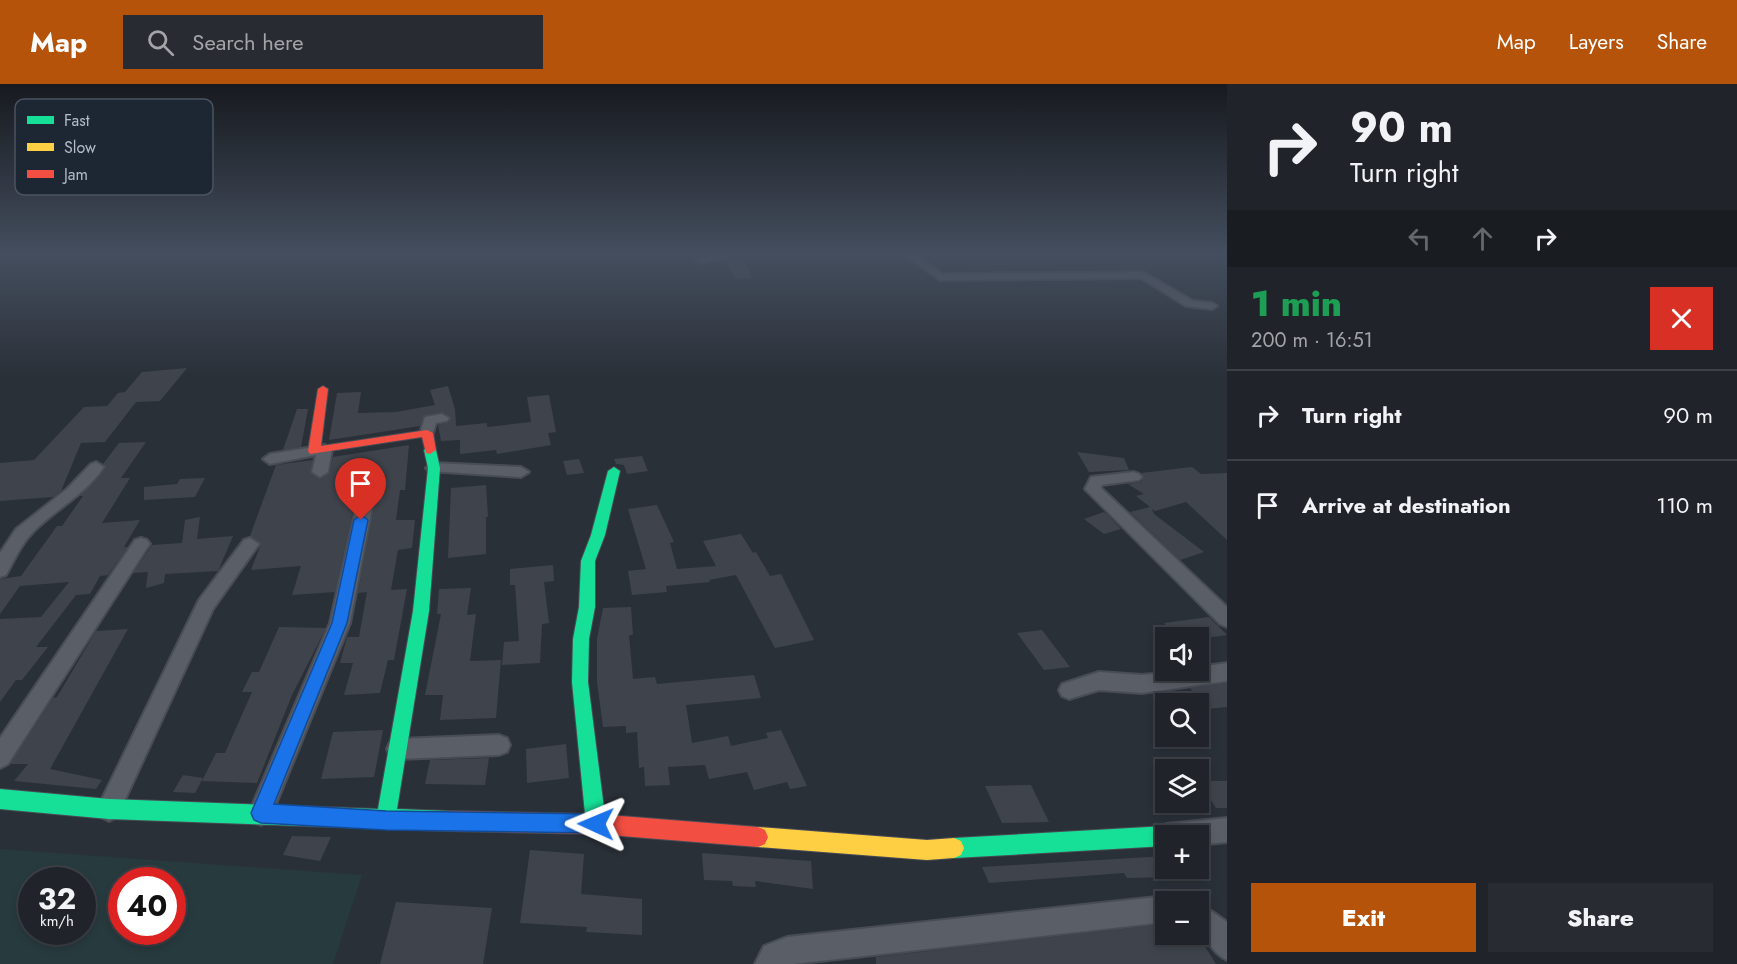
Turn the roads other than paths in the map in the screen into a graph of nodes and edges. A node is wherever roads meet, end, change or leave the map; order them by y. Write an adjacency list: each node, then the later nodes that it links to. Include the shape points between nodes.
1 (1176, 295): 2 (street, via 1190,304)
2 (1212, 306)
3 (323, 389): 6 (street)
4 (442, 418): 5 (street, via 430,420)
5 (427, 433): 6 (street); 9 (street)
6 (320, 450): 7 (street); 11 (street)
7 (270, 459)
8 (96, 467): 17 (street, via 70,497 31,523 11,547)
9 (434, 468): 12 (street); 22 (street, via 420,611)
10 (614, 471): 28 (street, via 588,561 587,607 581,639 580,682)
11 (320, 472)
12 (521, 472)
13 (1134, 477): 18 (street, via 1096,481 1092,489)
14 (365, 503): 26 (street, via 340,623)
15 (141, 544): 23 (street)
16 (250, 544): 25 (street, via 206,605)
17 (0, 570)
18 (1227, 619)
19 (1227, 672): 20 (street, via 1142,684 1099,681)
20 (1069, 690)
21 (499, 745): 22 (street)
22 (398, 749): 27 (street)
23 (0, 757)
24 (0, 799): 25 (street)
25 (109, 809): 26 (street)
26 (261, 813): 27 (street)
27 (386, 820): 28 (street)
28 (596, 824): 31 (street, via 927,850)
29 (1227, 830): 30 (street)
30 (1209, 832)
31 (1155, 837)
32 (1155, 910): 35 (street, via 787,951 774,956)
33 (1209, 924): 34 (street)
34 (1227, 946)
35 (769, 964)

